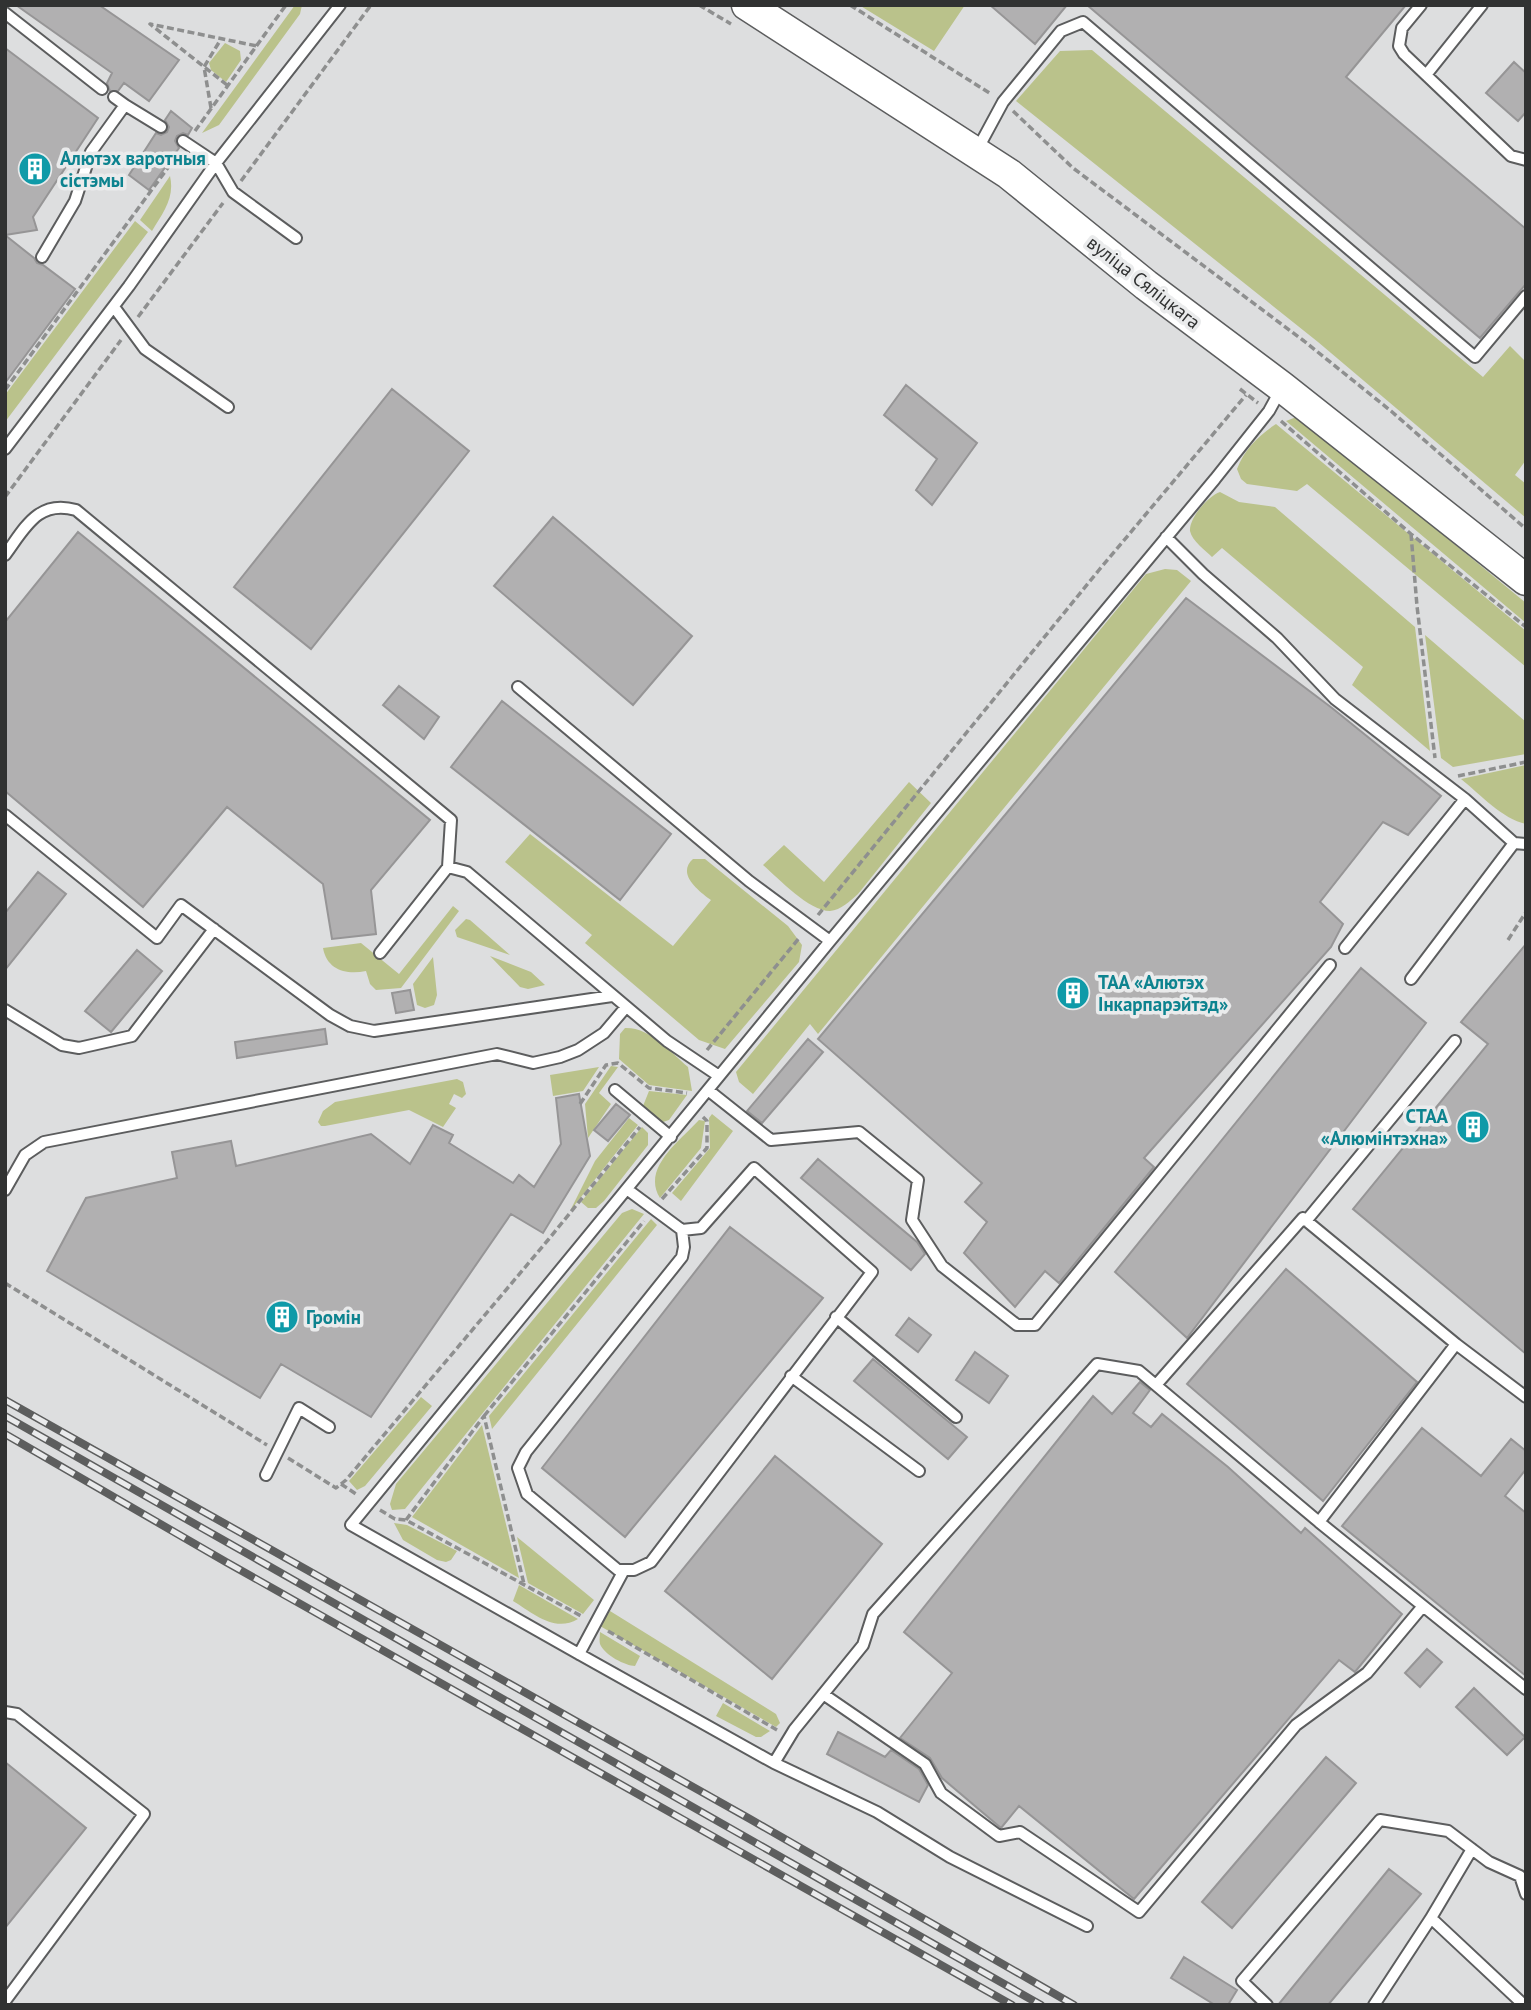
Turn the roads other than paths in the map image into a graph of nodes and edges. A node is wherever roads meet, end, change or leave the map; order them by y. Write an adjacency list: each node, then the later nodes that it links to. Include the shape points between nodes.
1 (340, 5): 14 (lane)
2 (1421, 5): 6 (lane, via 1402,28 1399,46)
3 (1482, 5): 6 (lane)
4 (5, 13): 7 (lane)
5 (745, 18): 12 (main road, вуліца Сяліцкага)
6 (1426, 75): 13 (lane, via 1511,156)
7 (102, 89)
8 (114, 97): 9 (lane)
9 (125, 105): 10 (lane); 16 (lane, via 91,152 75,201)
10 (160, 127)
11 (185, 142): 14 (lane)
12 (975, 153): 17 (lane, via 1003,102 1061,31 1083,22 1475,357); 19 (main road, вуліца Сяліцкага, via 1009,174 1146,285)
13 (1526, 160)
14 (216, 163): 15 (lane, via 233,192); 18 (lane)
15 (296, 238)
16 (43, 257)
17 (1526, 296)
18 (114, 307): 20 (lane, via 145,349); 21 (lane)
19 (1276, 399): 22 (lane); 24 (main road, вуліца Сяліцкага)
20 (228, 407)
21 (5, 449)
22 (1166, 537): 26 (lane, via 1278,638 1335,699); 31 (lane)
23 (5, 555): 29 (lane, via 34,515 63,506 76,510 451,820)
24 (1526, 580)
25 (517, 687): 31 (lane, via 749,881)
26 (1465, 799): 28 (lane); 32 (lane)
27 (5, 814): 30 (lane, via 157,938 181,905)
28 (1520, 843): 35 (lane)
29 (448, 867): 33 (lane); 36 (lane, via 467,872)
30 (214, 929): 36 (lane, via 330,1016 374,1031); 38 (lane, via 132,1036 79,1048 62,1045)
31 (830, 941): 40 (lane)
32 (1345, 948)
33 (380, 953)
34 (1330, 965): 42 (lane, via 1035,1325 1017,1325 942,1266 912,1220 918,1180 859,1132 771,1140)
35 (1411, 979)
36 (612, 996): 37 (lane)
37 (626, 1007): 40 (lane); 44 (lane, via 604,1033 560,1057 533,1063 497,1055 44,1142 25,1155)
38 (5, 1010)
39 (1455, 1041): 46 (lane)
40 (719, 1076): 42 (lane)
41 (615, 1090): 43 (lane)
42 (708, 1090): 43 (lane)
43 (671, 1137): 45 (lane)
44 (5, 1190)
45 (628, 1190): 47 (lane); 60 (lane, via 351,1525)
46 (1306, 1221): 49 (lane); 51 (lane, via 1303,1218)
47 (682, 1230): 48 (lane, via 701,1228 754,1168 872,1272); 58 (lane, via 682,1257 526,1452 518,1468 527,1494 618,1570)
48 (836, 1317): 50 (lane); 53 (lane)
49 (1456, 1344): 52 (lane); 57 (lane)
50 (792, 1376): 55 (lane); 58 (lane, via 651,1562)
51 (1156, 1385): 57 (lane); 62 (lane, via 1139,1371 1097,1364 873,1614 863,1645)
52 (1526, 1397)
53 (956, 1417)
54 (329, 1427): 56 (lane, via 299,1408)
55 (919, 1471)
56 (266, 1475)
57 (1319, 1521): 59 (lane)
58 (624, 1570): 60 (lane)
59 (1423, 1606): 61 (lane); 62 (lane, via 1367,1673 1296,1725 1139,1912 1020,1832 999,1836 941,1793 925,1764)
60 (579, 1654): 64 (lane)
61 (1526, 1689)
62 (823, 1694): 64 (lane)
63 (5, 1712): 70 (lane, via 17,1714 145,1814)
64 (774, 1763): 68 (lane, via 877,1812 950,1857)
65 (1472, 1849): 66 (lane, via 1520,1876); 67 (lane); 71 (lane, via 1448,1831 1380,1820 1242,1981)
66 (1526, 1894)
67 (1431, 1918): 69 (lane); 72 (lane)
68 (1087, 1926)
69 (1513, 1995): 73 (lane); 74 (lane)
70 (5, 2001)
71 (1267, 2005)
72 (1374, 2005)
73 (1506, 2005)
74 (1524, 2005)

